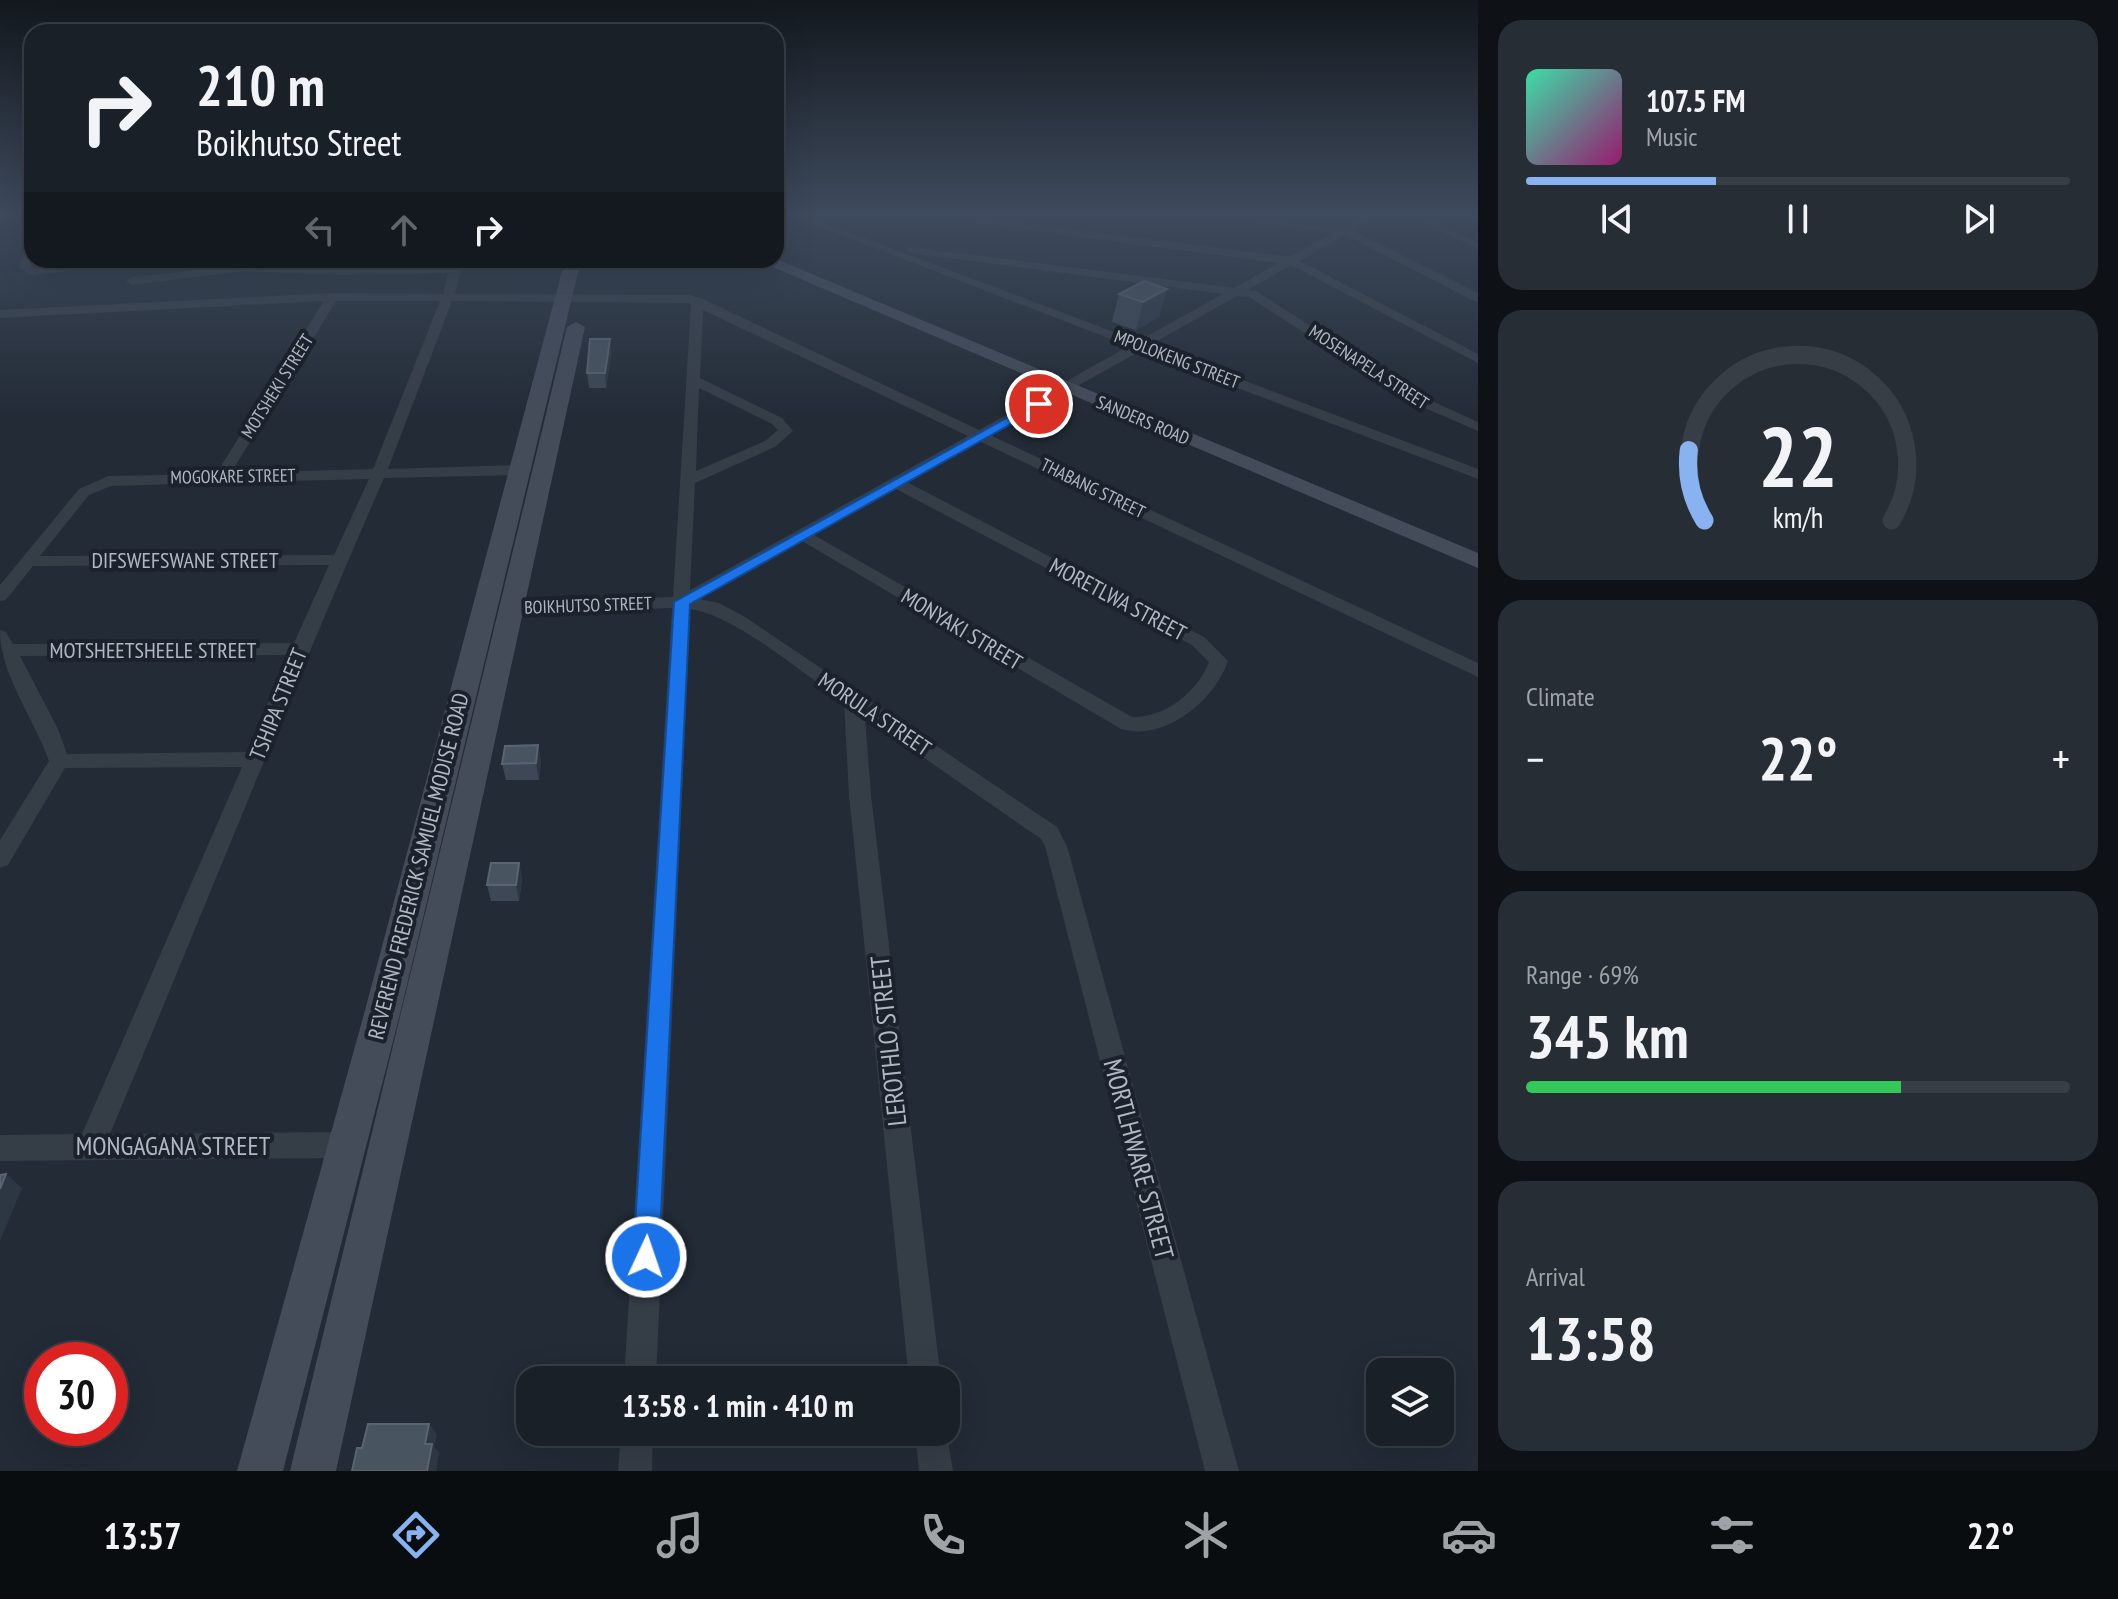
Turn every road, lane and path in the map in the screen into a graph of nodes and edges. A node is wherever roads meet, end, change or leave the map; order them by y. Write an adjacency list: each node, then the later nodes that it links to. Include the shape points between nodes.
1 (132, 281): 2 (street); 18 (street)
2 (135, 281)
3 (452, 281): 15 (street, TSHIPA STREET)
4 (574, 281): 13 (main road, REVEREND FREDERICK SAMUEL MODISE ROAD)
5 (582, 281): 13 (main road, REVEREND FREDERICK SAMUEL MODISE ROAD)
6 (813, 281): 23 (main road, SANDERS ROAD)
7 (969, 281): 20 (street, MPOLOKENG STREET)
8 (1153, 281): 12 (street, MOSENAPELA STREET)
9 (1257, 281): 12 (street, BOIKHUTSO STREET)
10 (1329, 281): 21 (street)
11 (1444, 281): 16 (street)
12 (1238, 291): 20 (street, BOIKHUTSO STREET); 24 (street, MOSENAPELA STREET, via 1270,304 1430,407)
13 (574, 296): 15 (street, THABANG STREET); 17 (street, THABANG STREET); 26 (main road, REVEREND FREDERICK SAMUEL MODISE ROAD); 38 (main road, REVEREND FREDERICK SAMUEL MODISE ROAD)
14 (332, 297): 15 (street, THABANG STREET); 18 (street, THABANG STREET); 29 (street, MOTSHEKI STREET)
15 (448, 297): 27 (street, TSHIPA STREET)
16 (1478, 298)
17 (697, 301): 22 (street); 25 (street, THABANG STREET)
18 (113, 308): 19 (street, THABANG STREET)
19 (0, 314)
20 (1141, 346): 23 (street, BOIKHUTSO STREET); 28 (street, MPOLOKENG STREET)
21 (1478, 359)
22 (693, 380): 30 (street); 30 (street, via 777,421 786,431 770,444)
23 (1067, 388): 25 (street, BOIKHUTSO STREET); 35 (main road, SANDERS ROAD)
24 (1478, 427)
25 (983, 435): 31 (street, BOIKHUTSO STREET); 41 (street, THABANG STREET)
26 (519, 470): 27 (street, MOGOKARE STREET); 49 (main road, REVEREND FREDERICK SAMUEL MODISE ROAD)
27 (379, 474): 29 (street, MOGOKARE STREET); 33 (street, TSHIPA STREET)
28 (1478, 474)
29 (222, 476): 34 (street, MOGOKARE STREET, via 136,477 95,486 76,500)
30 (689, 480): 37 (street)
31 (897, 483): 32 (street, BOIKHUTSO STREET); 43 (street, MORETLWA STREET, via 1216,655 1213,675 1179,710 1149,726)
32 (805, 536): 37 (street, BOIKHUTSO STREET); 43 (street, MONYAKI STREET)
33 (342, 560): 34 (street, DIFSWEFSWANE STREET); 40 (street, TSHIPA STREET)
34 (28, 561): 36 (street, MOGOKARE STREET)
35 (1478, 561)
36 (0, 596)
37 (682, 602): 38 (street, BOIKHUTSO STREET); 42 (street, MORULA STREET, via 722,611); 51 (street)
38 (512, 608): 56 (main road, REVEREND FREDERICK SAMUEL MODISE ROAD)
39 (3, 643): 40 (street, MOTSHEETSHEELE STREET); 45 (street)
40 (300, 649): 44 (street, TSHIPA STREET)
41 (1478, 671)
42 (854, 702): 46 (street, MORULA STREET, via 1036,821); 52 (street, LEROTHLO STREET)
43 (1119, 721)
44 (256, 759): 45 (street); 48 (street, TSHIPA STREET)
45 (59, 761): 47 (street)
46 (1056, 846): 59 (street, MORTLHWARE STREET)
47 (0, 859)
48 (91, 1145): 49 (street, MONGAGANA STREET); 50 (street, MONGAGANA STREET)
49 (345, 1145): 55 (main road, REVEREND FREDERICK SAMUEL MODISE ROAD)
50 (0, 1148)
51 (641, 1366)
52 (923, 1366)
53 (636, 1446): 57 (street)
54 (933, 1446): 58 (street)
55 (260, 1471)
56 (313, 1471)
57 (635, 1471)
58 (936, 1471)
59 (1222, 1471)

